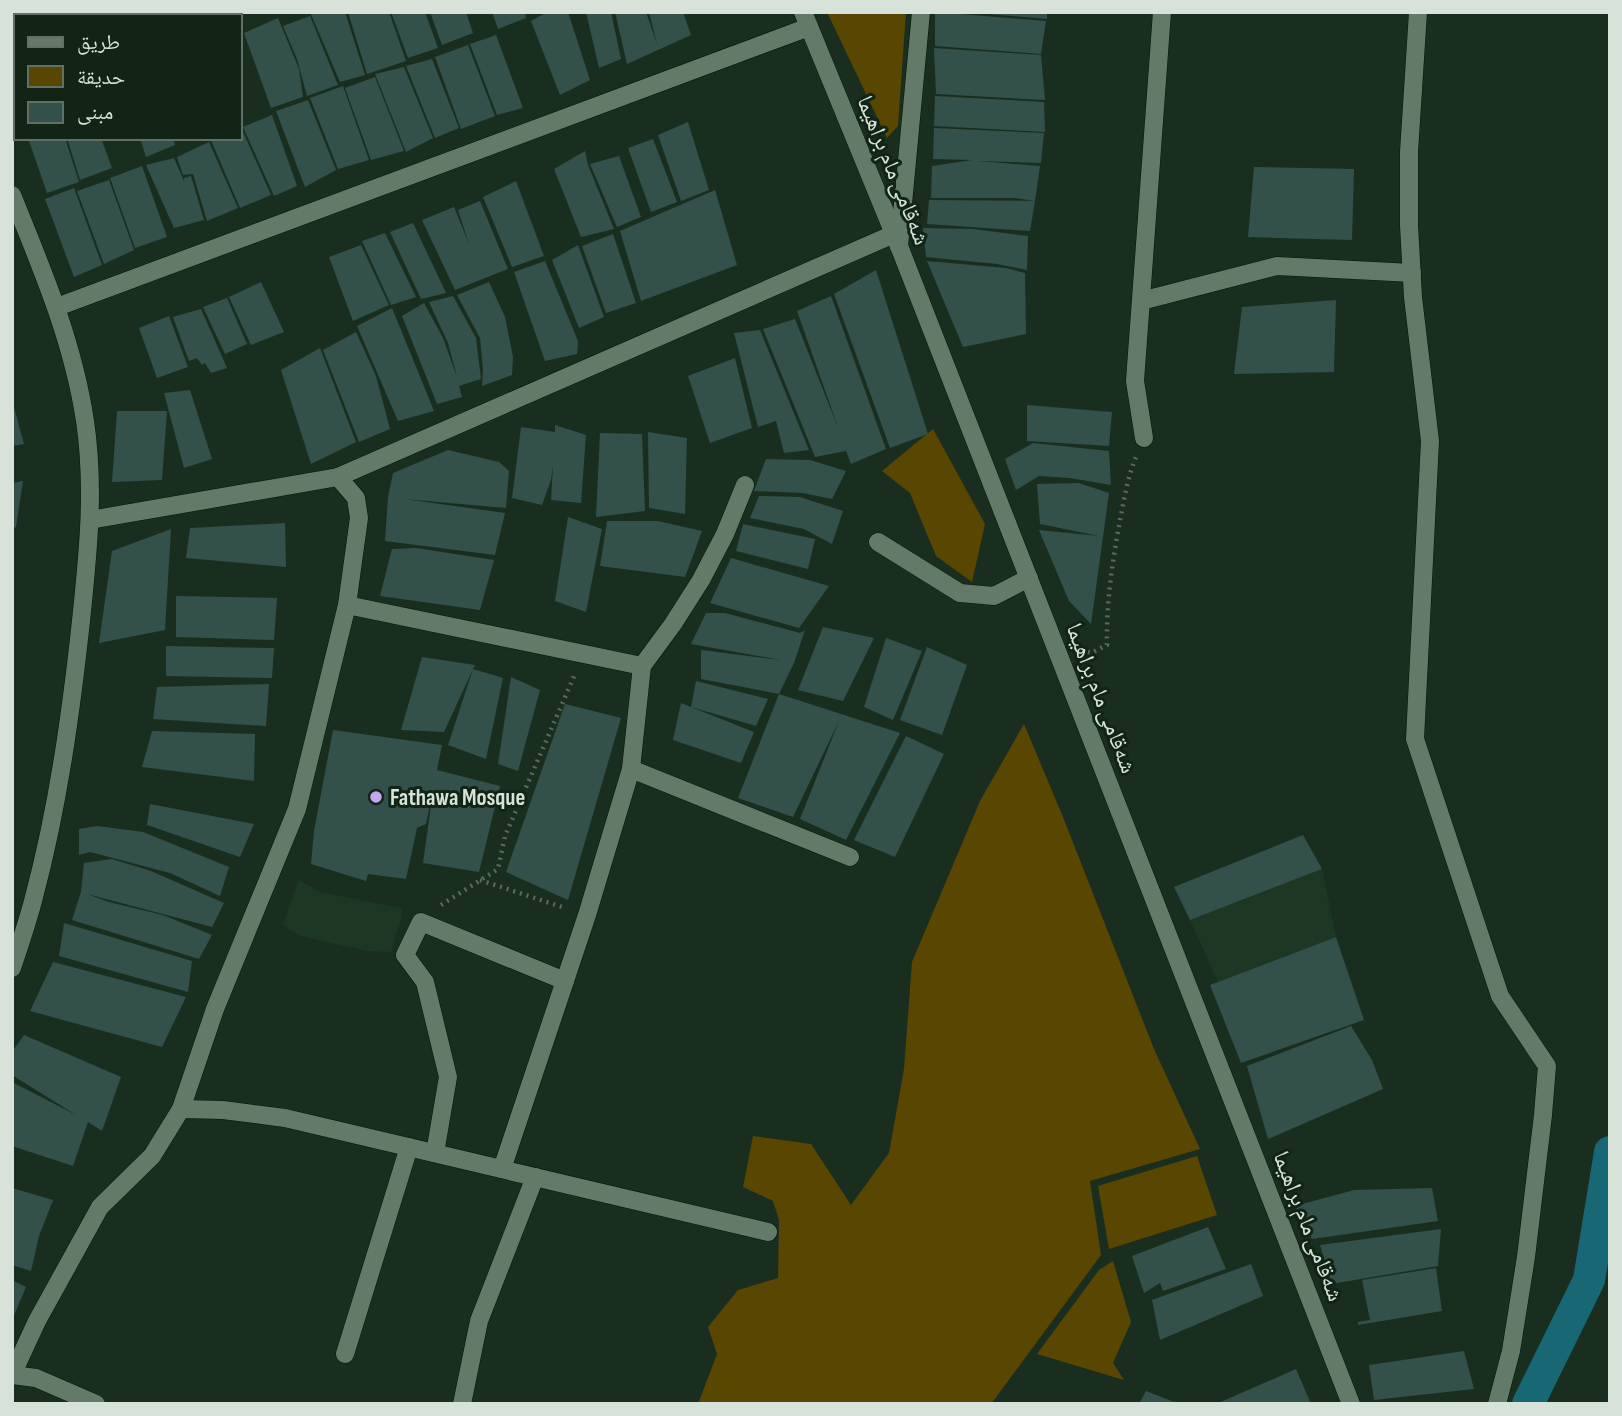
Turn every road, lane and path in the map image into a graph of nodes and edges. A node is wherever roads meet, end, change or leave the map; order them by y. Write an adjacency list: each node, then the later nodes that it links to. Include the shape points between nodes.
1 (921, 12): 6 (street)
2 (1162, 12): 8 (street)
3 (1418, 12): 7 (street, via 1409,152)
4 (806, 20): 6 (street, شەقامی مام براهیما); 9 (street)
5 (12, 195): 9 (street)
6 (896, 240): 11 (street); 15 (street, شەقامی مام براهیما)
7 (1412, 273): 8 (street, via 1277,266); 38 (street, via 1430,441 1415,739 1500,996 1547,1066 1526,1257)
8 (1141, 301): 10 (street, via 1135,381)
9 (57, 307): 13 (street, via 85,420)
10 (1144, 438): 17 (path, via 1129,471 1118,531 1107,645 1091,653)
11 (338, 477): 13 (street); 16 (street, via 356,498 359,518)
12 (745, 485): 19 (street, via 701,580)
13 (90, 520): 25 (street, via 75,679 53,814)
14 (878, 542): 15 (street, via 960,593 994,596)
15 (1029, 578): 17 (street, شەقامی مام براهیما)
16 (347, 605): 18 (street); 27 (street, via 297,808 215,1009)
17 (1054, 641): 37 (street, شەقامی مام براهیما)
18 (584, 654): 19 (street); 22 (path, via 505,836 498,869)
19 (642, 666): 20 (street)
20 (631, 769): 21 (street); 23 (street)
21 (850, 857)
22 (480, 880): 23 (path); 24 (path)
23 (587, 915): 26 (street)
24 (421, 922): 26 (street); 29 (street, via 405,955 425,982 448,1077)
25 (12, 968)
26 (565, 981): 30 (street)
27 (181, 1109): 28 (street, via 285,1118); 34 (street, via 152,1156 100,1207)
28 (409, 1147): 29 (street); 33 (street)
29 (435, 1153): 30 (street)
30 (502, 1169): 31 (street)
31 (535, 1177): 32 (street); 36 (street, via 479,1321)
32 (768, 1232)
33 (345, 1354)
34 (12, 1375): 35 (street, via 36,1378)
35 (96, 1404)
36 (463, 1404)
37 (1351, 1404)
38 (1497, 1404)

